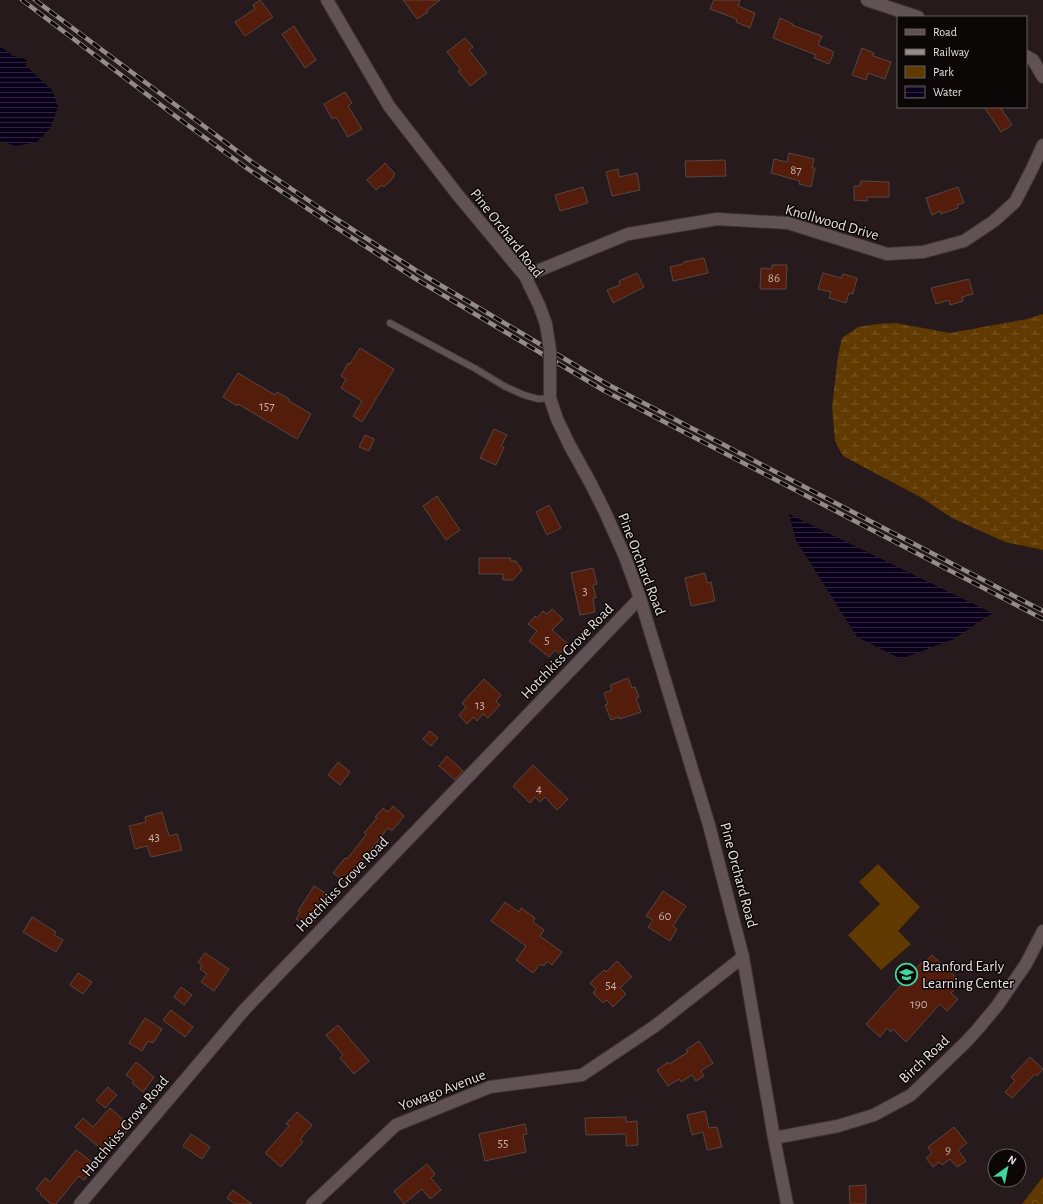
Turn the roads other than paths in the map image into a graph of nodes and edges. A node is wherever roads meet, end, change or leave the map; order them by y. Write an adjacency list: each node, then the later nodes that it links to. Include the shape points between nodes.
1 (327, 0): 7 (street, Pine Orchard Road, via 389,106)
2 (866, 0): 3 (street)
3 (915, 16)
4 (1027, 57): 5 (street, via 1033,60)
5 (1043, 77)
6 (1043, 145): 7 (street, Knollwood Drive, via 1014,202 994,221 964,241 923,252 887,254 788,223 717,219 628,234)
7 (525, 276): 9 (street, Pine Orchard Road, bridge, via 546,324 550,350)
8 (390, 323): 9 (lane, via 504,386 538,399)
9 (550, 398): 10 (street, Pine Orchard Road, via 557,419 625,557)
10 (640, 598): 12 (street, Pine Orchard Road, via 709,825); 14 (street, Hotchkiss Grove Road, via 245,1009)
11 (1043, 931): 13 (street, Birch Road, via 1026,964 997,1006 965,1043 910,1095 874,1115 838,1126)
12 (743, 957): 13 (street, Pine Orchard Road); 15 (street, Yowago Avenue, via 655,1026 582,1075 490,1087 396,1125)
13 (774, 1138): 16 (street, Pine Orchard Road)
14 (80, 1204)
15 (312, 1204)
16 (787, 1204)

